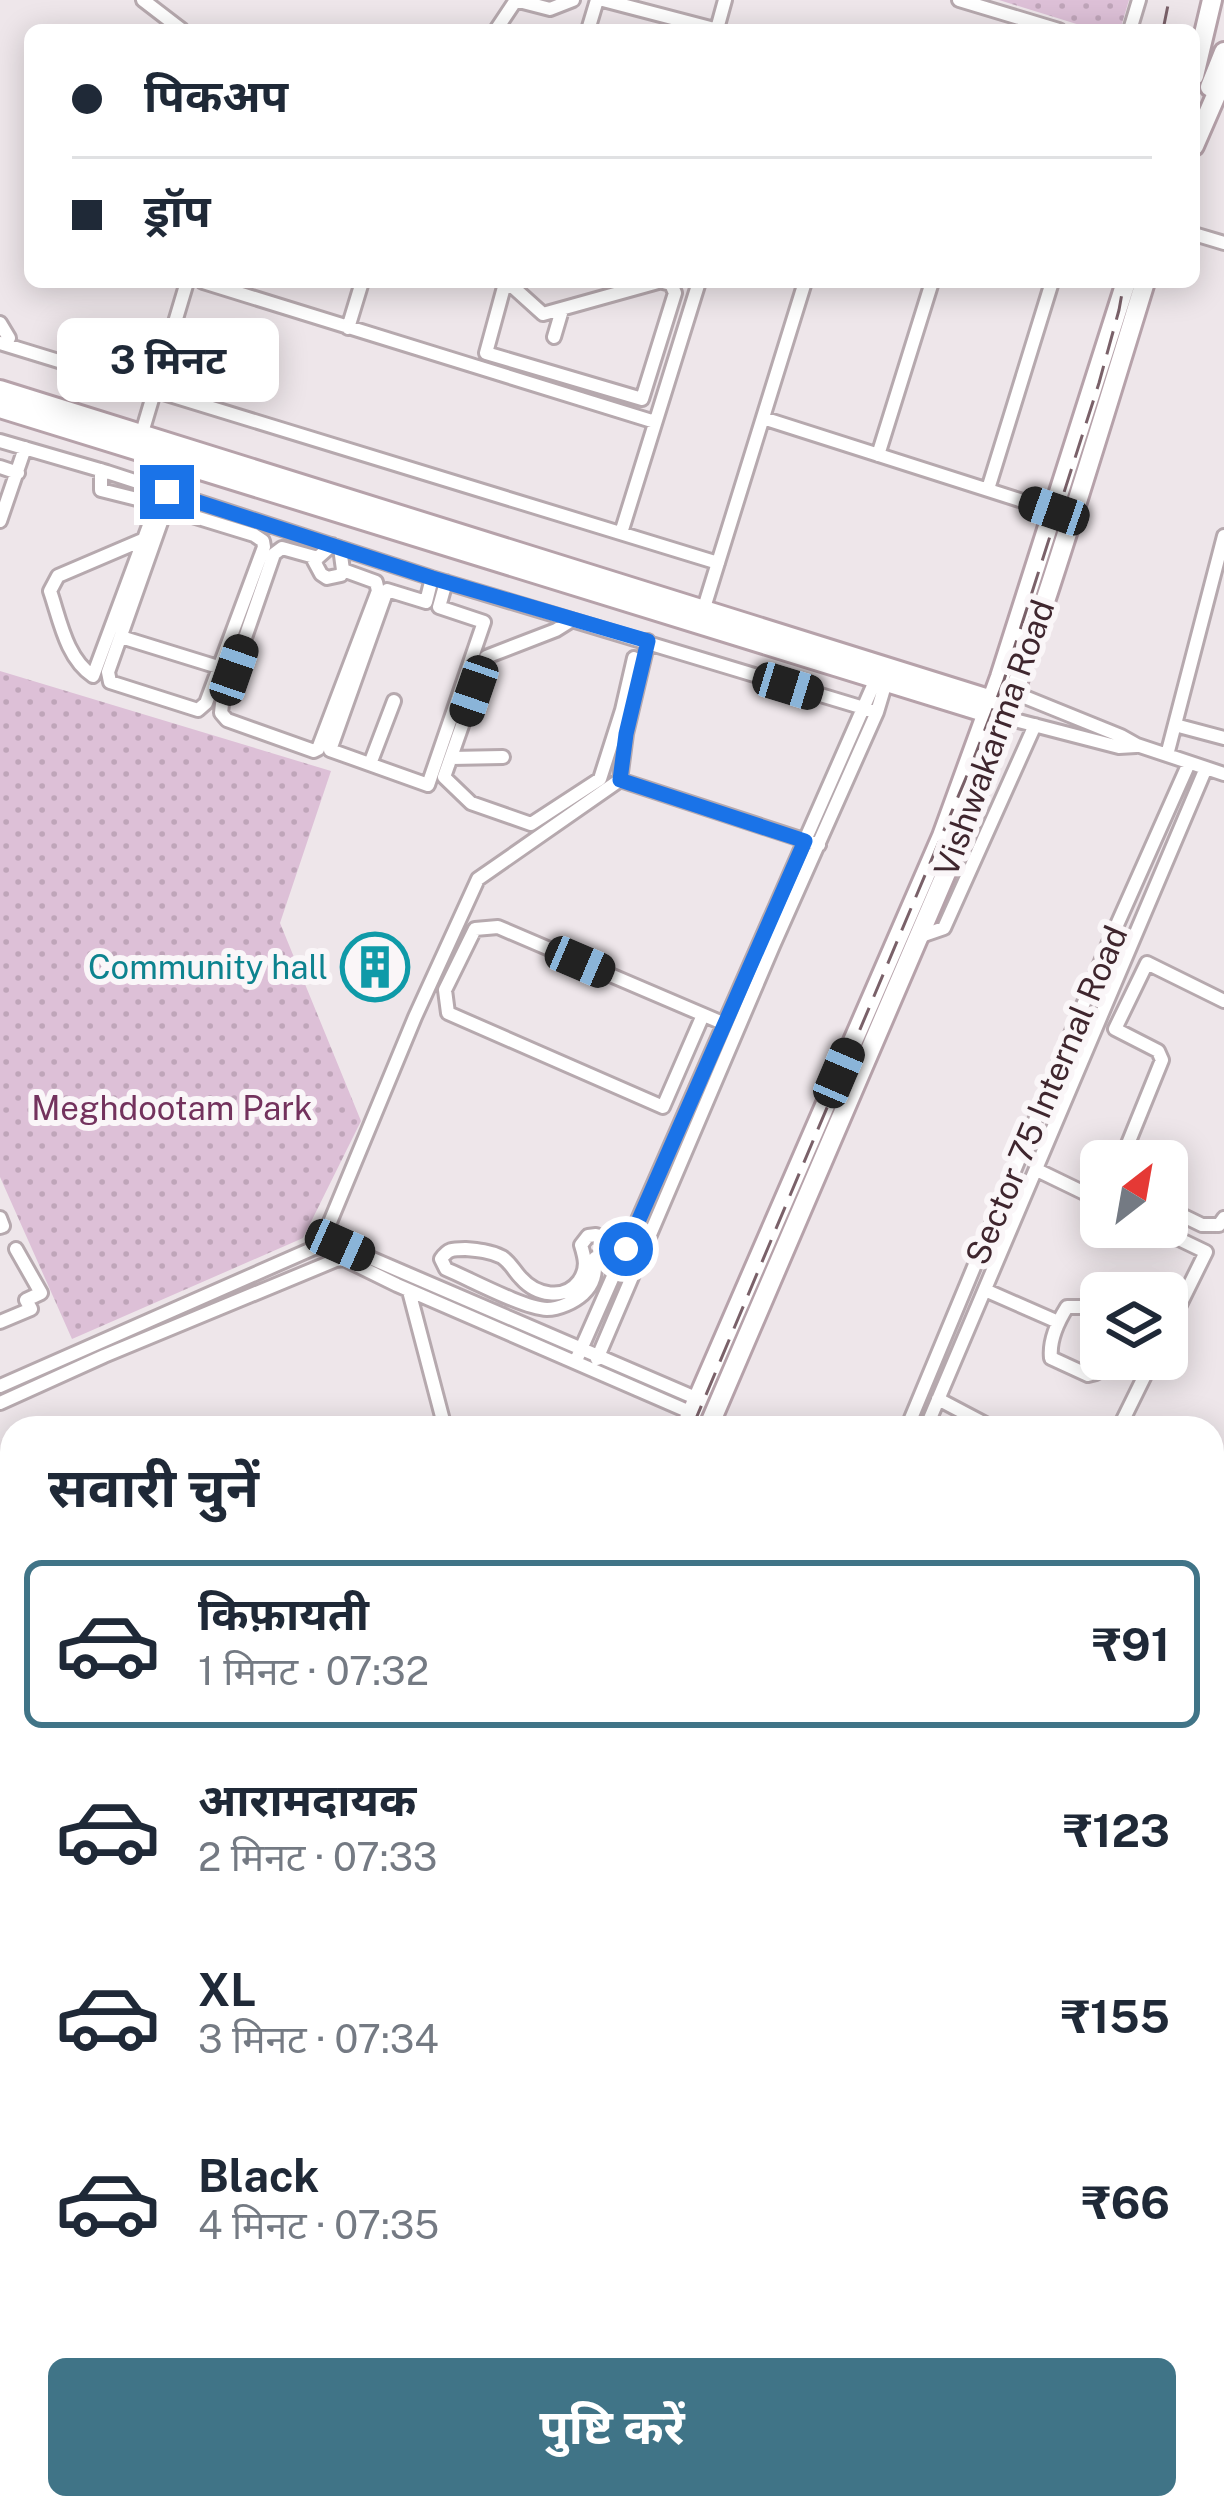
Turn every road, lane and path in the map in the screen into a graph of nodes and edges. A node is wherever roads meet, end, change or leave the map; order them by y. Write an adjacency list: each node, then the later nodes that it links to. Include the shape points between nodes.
1 (143, 0): 7 (street)
2 (516, 0): 6 (street, via 550,9)
3 (600, 0): 8 (street)
4 (958, 0): 9 (street)
5 (1212, 0): 10 (main road)
6 (569, 1)
7 (174, 24)
8 (694, 24)
9 (1039, 24)
10 (1200, 51)
11 (1224, 52): 13 (main road)
12 (1224, 77): 13 (main road)
13 (1205, 120): 14 (main road)
14 (1200, 132)
15 (186, 288): 40 (street)
16 (222, 288): 30 (street)
17 (360, 288): 30 (street)
18 (504, 288): 35 (street)
19 (513, 288): 28 (street, via 543,314)
20 (640, 288): 28 (street)
21 (673, 288): 33 (street)
22 (697, 288): 34 (street)
23 (803, 288): 42 (street)
24 (930, 288): 47 (street)
25 (1050, 288): 52 (street)
26 (1124, 288): 55 (main road, Vishwakarma Road)
27 (1143, 288): 76 (main road, Vishwakarma Road)
28 (562, 310): 31 (street)
29 (0, 322): 32 (street)
30 (348, 328): 38 (street)
31 (554, 338)
32 (4, 340): 40 (street)
33 (660, 344): 34 (street); 36 (street)
34 (677, 349): 37 (street)
35 (486, 353): 36 (street, via 639,400); 38 (street)
36 (655, 359): 37 (street)
37 (673, 365): 43 (street)
38 (481, 369): 43 (street)
39 (0, 390): 45 (main road)
40 (155, 390): 45 (street); 60 (street)
41 (0, 408): 45 (main road)
42 (763, 418): 47 (street); 65 (street)
43 (655, 422): 60 (street)
44 (0, 441): 46 (street)
45 (139, 442): 48 (main road); 69 (main road)
46 (26, 448): 50 (street); 51 (street)
47 (878, 454): 52 (street)
48 (178, 463): 53 (street); 75 (main road)
49 (0, 467): 51 (street)
50 (101, 470): 53 (street); 62 (street, via 100,490 157,504)
51 (18, 473): 57 (street)
52 (988, 489): 55 (street)
53 (167, 492): 54 (street)
54 (208, 505): 56 (street); 58 (street)
55 (1054, 511): 79 (main road, Vishwakarma Road)
56 (232, 512): 59 (street); 63 (street)
57 (0, 521)
58 (203, 522): 59 (street); 71 (street, via 166,508)
59 (227, 528): 74 (street, via 254,535 264,547)
60 (621, 533): 65 (street)
61 (1224, 536): 82 (street)
62 (147, 538): 62 (street, via 109,637 93,676 72,655 50,590 58,576)
63 (336, 546): 64 (street); 66 (street); 67 (street)
64 (318, 557): 66 (street, via 327,578); 66 (street, via 282,548 274,554 223,704 227,720 318,749 378,591 376,582)
65 (718, 563): 69 (street)
66 (343, 570)
67 (439, 580): 68 (street); 70 (street)
68 (432, 604): 89 (street, via 387,590 330,750); 89 (street, via 484,622 428,784)
69 (703, 611): 79 (main road)
70 (572, 620): 72 (street); 87 (street, via 486,657)
71 (122, 637): 74 (street); 74 (street, via 110,682 198,710)
72 (648, 641): 78 (street); 92 (street)
73 (634, 658): 87 (street, via 600,779 531,824 471,803 444,777)
74 (218, 667)
75 (881, 680): 78 (street); 79 (main road); 80 (street)
76 (1015, 693): 79 (main road, Vishwakarma Road); 84 (street)
77 (394, 700): 89 (street)
78 (862, 707): 80 (street); 93 (street)
79 (996, 710): 81 (street); 94 (main road, Vishwakarma Road); 100 (main road, Vishwakarma Road)
80 (878, 712): 93 (street)
81 (1035, 724): 84 (street); 94 (street, via 944,928)
82 (1175, 725): 83 (street); 85 (street)
83 (1224, 739)
84 (1138, 746): 85 (street)
85 (1167, 755): 88 (street)
86 (503, 757): 87 (street)
87 (451, 758)
88 (1189, 763): 90 (street); 136 (street, Sector 75 Internal Road)
89 (370, 764)
90 (1206, 768): 91 (street); 97 (street, Sector 75 Internal Road)
91 (1224, 774)
92 (620, 780): 93 (street); 112 (street, via 478,879 328,1227)
93 (812, 843): 98 (street); 101 (street)
94 (918, 937): 100 (main road, Vishwakarma Road)
95 (1224, 1000): 99 (street, via 1148,963)
96 (703, 1015): 96 (street, via 663,1107 448,1013 445,990 475,929 498,927); 98 (street)
97 (1098, 1022): 99 (street); 104 (street, Sector 75 Internal Road)
98 (724, 1024): 101 (street)
99 (1114, 1029): 102 (street, via 1162,1060)
100 (832, 1114): 103 (main road, Vishwakarma Road)
101 (683, 1137): 114 (street); 127 (street)
102 (1130, 1140)
103 (816, 1151): 133 (main road, Vishwakarma Road); 135 (main road, Vishwakarma Road)
104 (1037, 1170): 105 (street); 120 (street, Sector 75 Internal Road)
105 (1080, 1191)
106 (0, 1218): 109 (street)
107 (1188, 1218): 108 (street, via 1219,1225)
108 (1224, 1218)
109 (0, 1227)
110 (603, 1239): 114 (street); 115 (street, via 605,1248); 115 (street, via 592,1234 581,1245)
111 (1188, 1243): 119 (street, via 1206,1252)
112 (330, 1245): 116 (street); 126 (street); 130 (street)
113 (16, 1249): 124 (street, via 41,1293 26,1300 31,1309)
114 (626, 1249): 117 (street)
115 (593, 1257): 117 (street); 118 (street, via 562,1293 540,1292); 122 (street, via 591,1284 564,1305 550,1310)
116 (336, 1260): 121 (street); 132 (street)
117 (618, 1266): 126 (street)
118 (517, 1274): 122 (street); 122 (street, via 485,1251 443,1254 446,1269)
119 (1188, 1288)
120 (985, 1290): 125 (street); 131 (street, Sector 75 Internal Road)
121 (409, 1291): 126 (street); 134 (street)
122 (505, 1294)
123 (1080, 1306): 125 (street, via 1067,1307)
124 (0, 1322)
125 (1058, 1322): 128 (street, via 1051,1358)
126 (578, 1356): 127 (street)
127 (595, 1363): 133 (street)
128 (1080, 1371)
129 (1143, 1380): 139 (street)
130 (0, 1386)
131 (938, 1399): 137 (street, Sector 75 Internal Road); 138 (street)
132 (0, 1403)
133 (692, 1414)
134 (442, 1416)
135 (713, 1416)
136 (912, 1416)
137 (931, 1416)
138 (970, 1416)
139 (1125, 1416)

